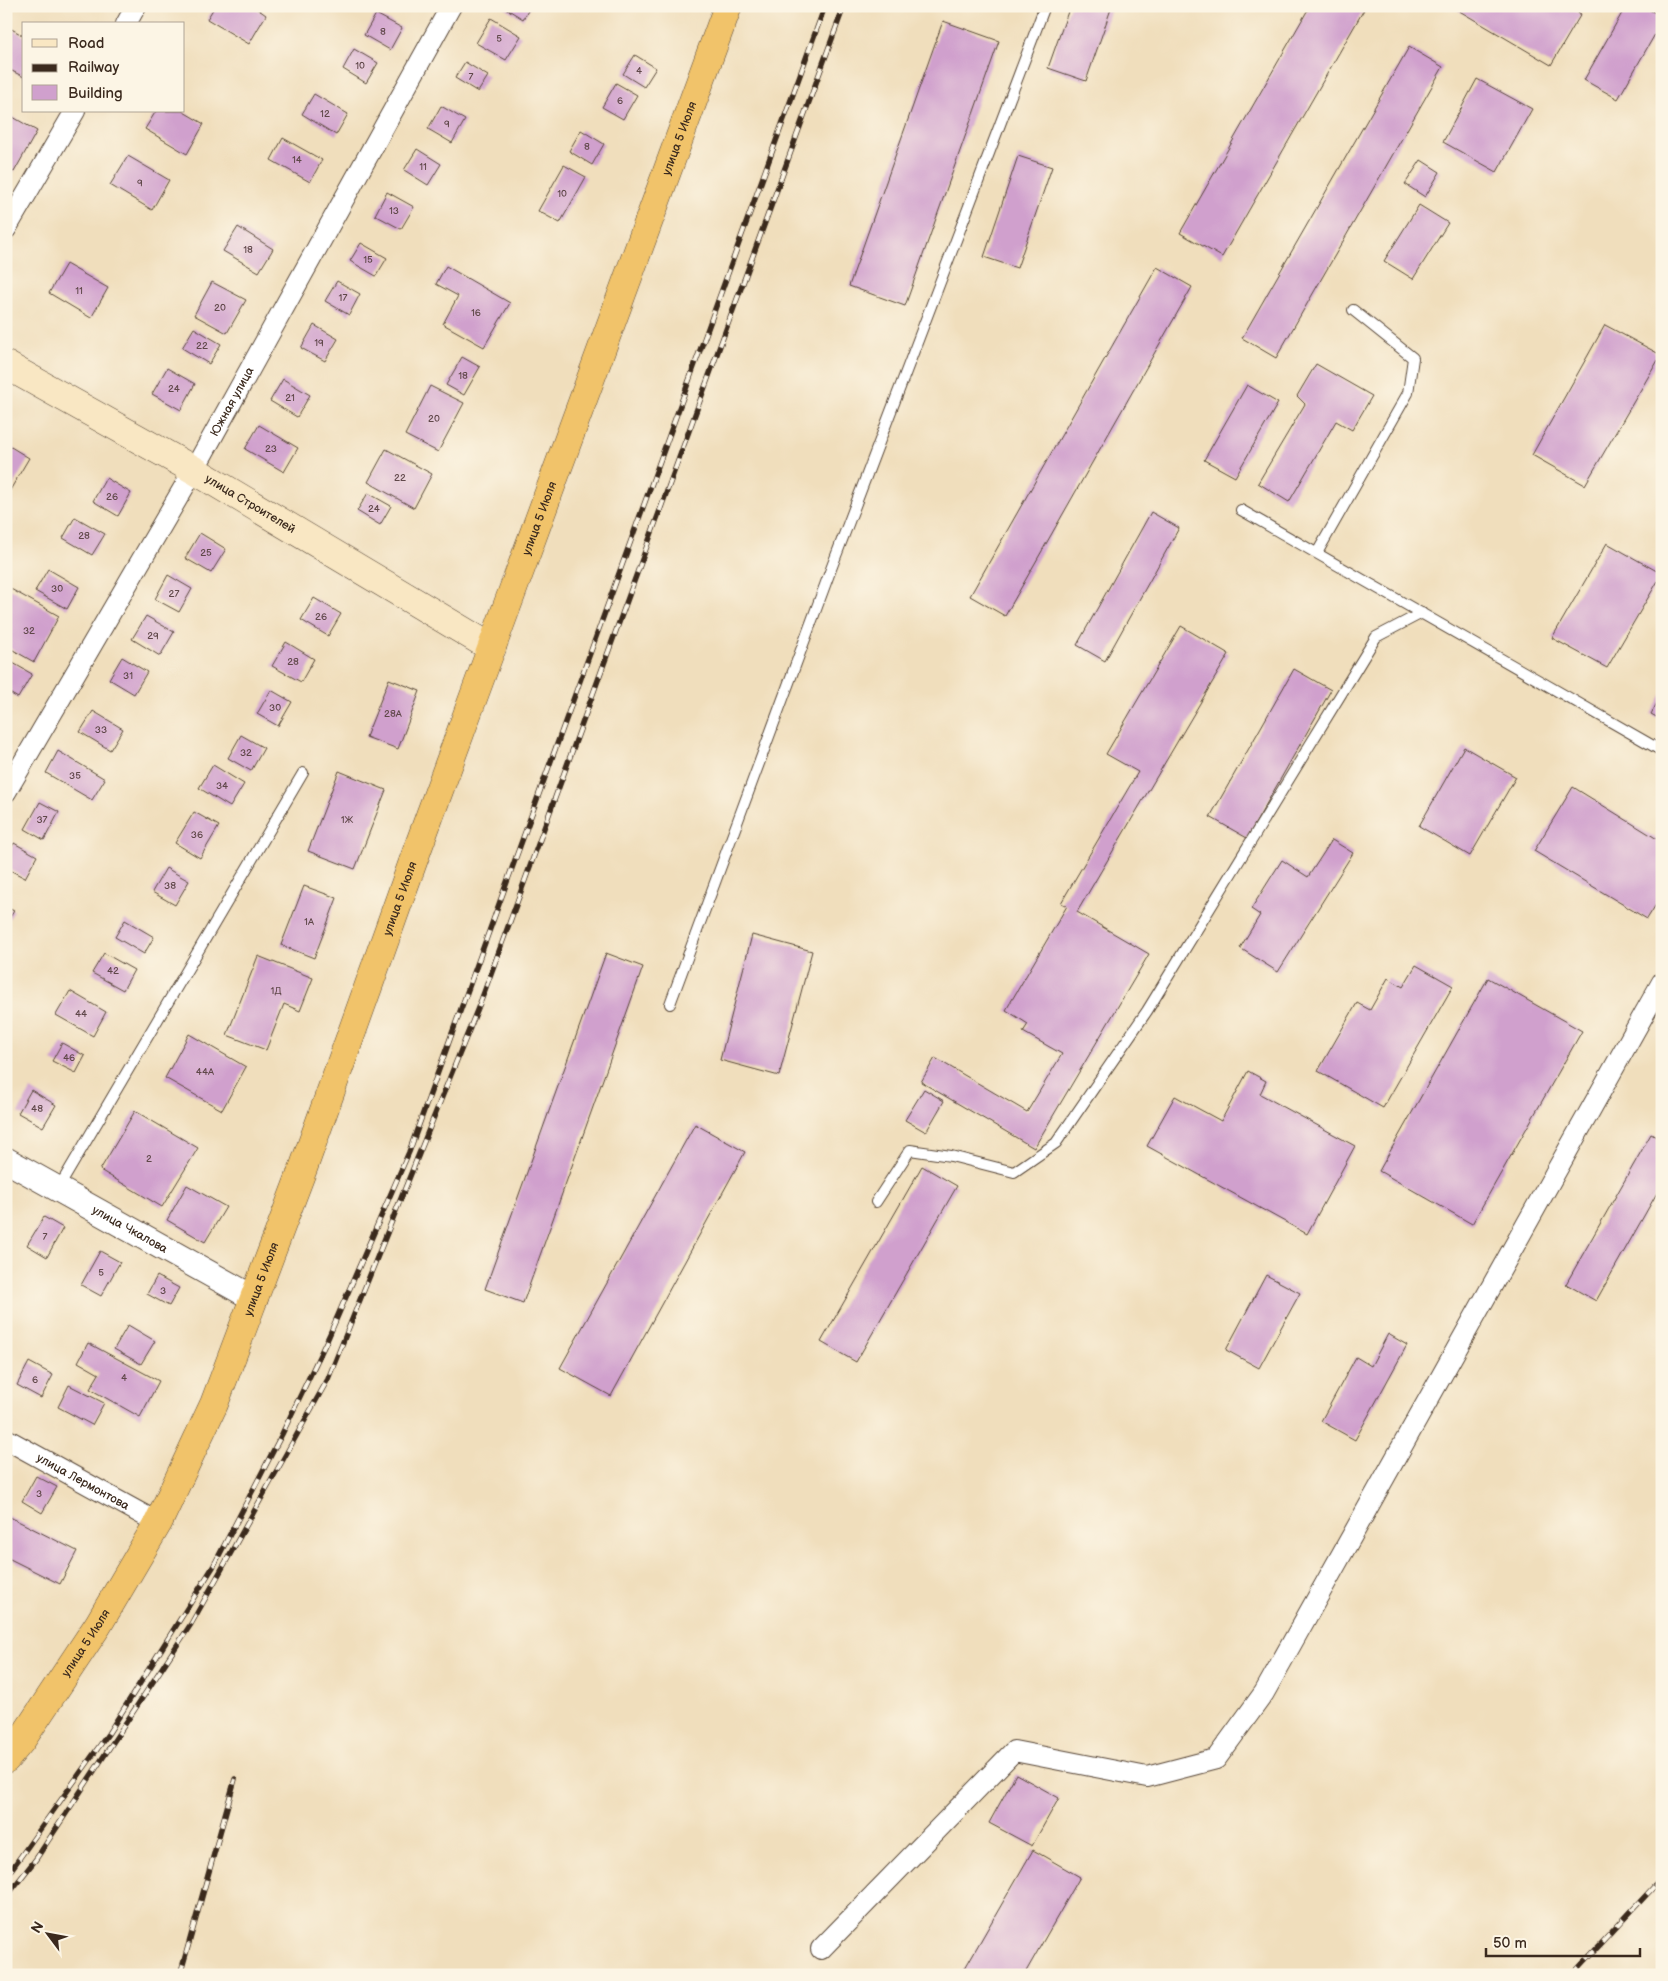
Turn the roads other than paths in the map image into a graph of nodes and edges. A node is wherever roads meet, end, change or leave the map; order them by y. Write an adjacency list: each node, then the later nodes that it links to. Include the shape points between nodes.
1 (136, 6): 5 (street)
2 (452, 6): 10 (street, Южная улица)
3 (728, 6): 14 (highway, улица 5 Июля)
4 (1045, 6): 19 (lane)
5 (127, 22)
6 (74, 112): 7 (street)
7 (7, 226)
8 (1353, 310): 12 (lane, via 1413,358 1408,392)
9 (6, 365): 10 (main road, улица Строителей)
10 (194, 470): 14 (main road, улица Строителей); 17 (street, Южная улица)
11 (1241, 510): 12 (lane)
12 (1317, 553): 13 (lane)
13 (1422, 613): 15 (lane); 22 (lane, via 1376,637 1147,1011 1056,1143 1014,1172 951,1156 910,1150)
14 (492, 648): 23 (highway, улица 5 Июля)
15 (1662, 751)
16 (303, 773): 21 (lane)
17 (6, 792)
18 (1662, 982): 27 (street, via 1264,1693 1216,1760 1147,1777 1014,1751)
19 (670, 1004)
20 (6, 1160): 21 (street, улица Чкалова)
21 (58, 1190): 23 (street, улица Чкалова)
22 (876, 1202)
23 (255, 1299): 25 (highway, улица 5 Июля, via 214,1404)
24 (6, 1439): 25 (street, улица Лермонтова)
25 (158, 1523): 26 (highway, улица 5 Июля, via 98,1625)
26 (11, 1745)
27 (821, 1949)

